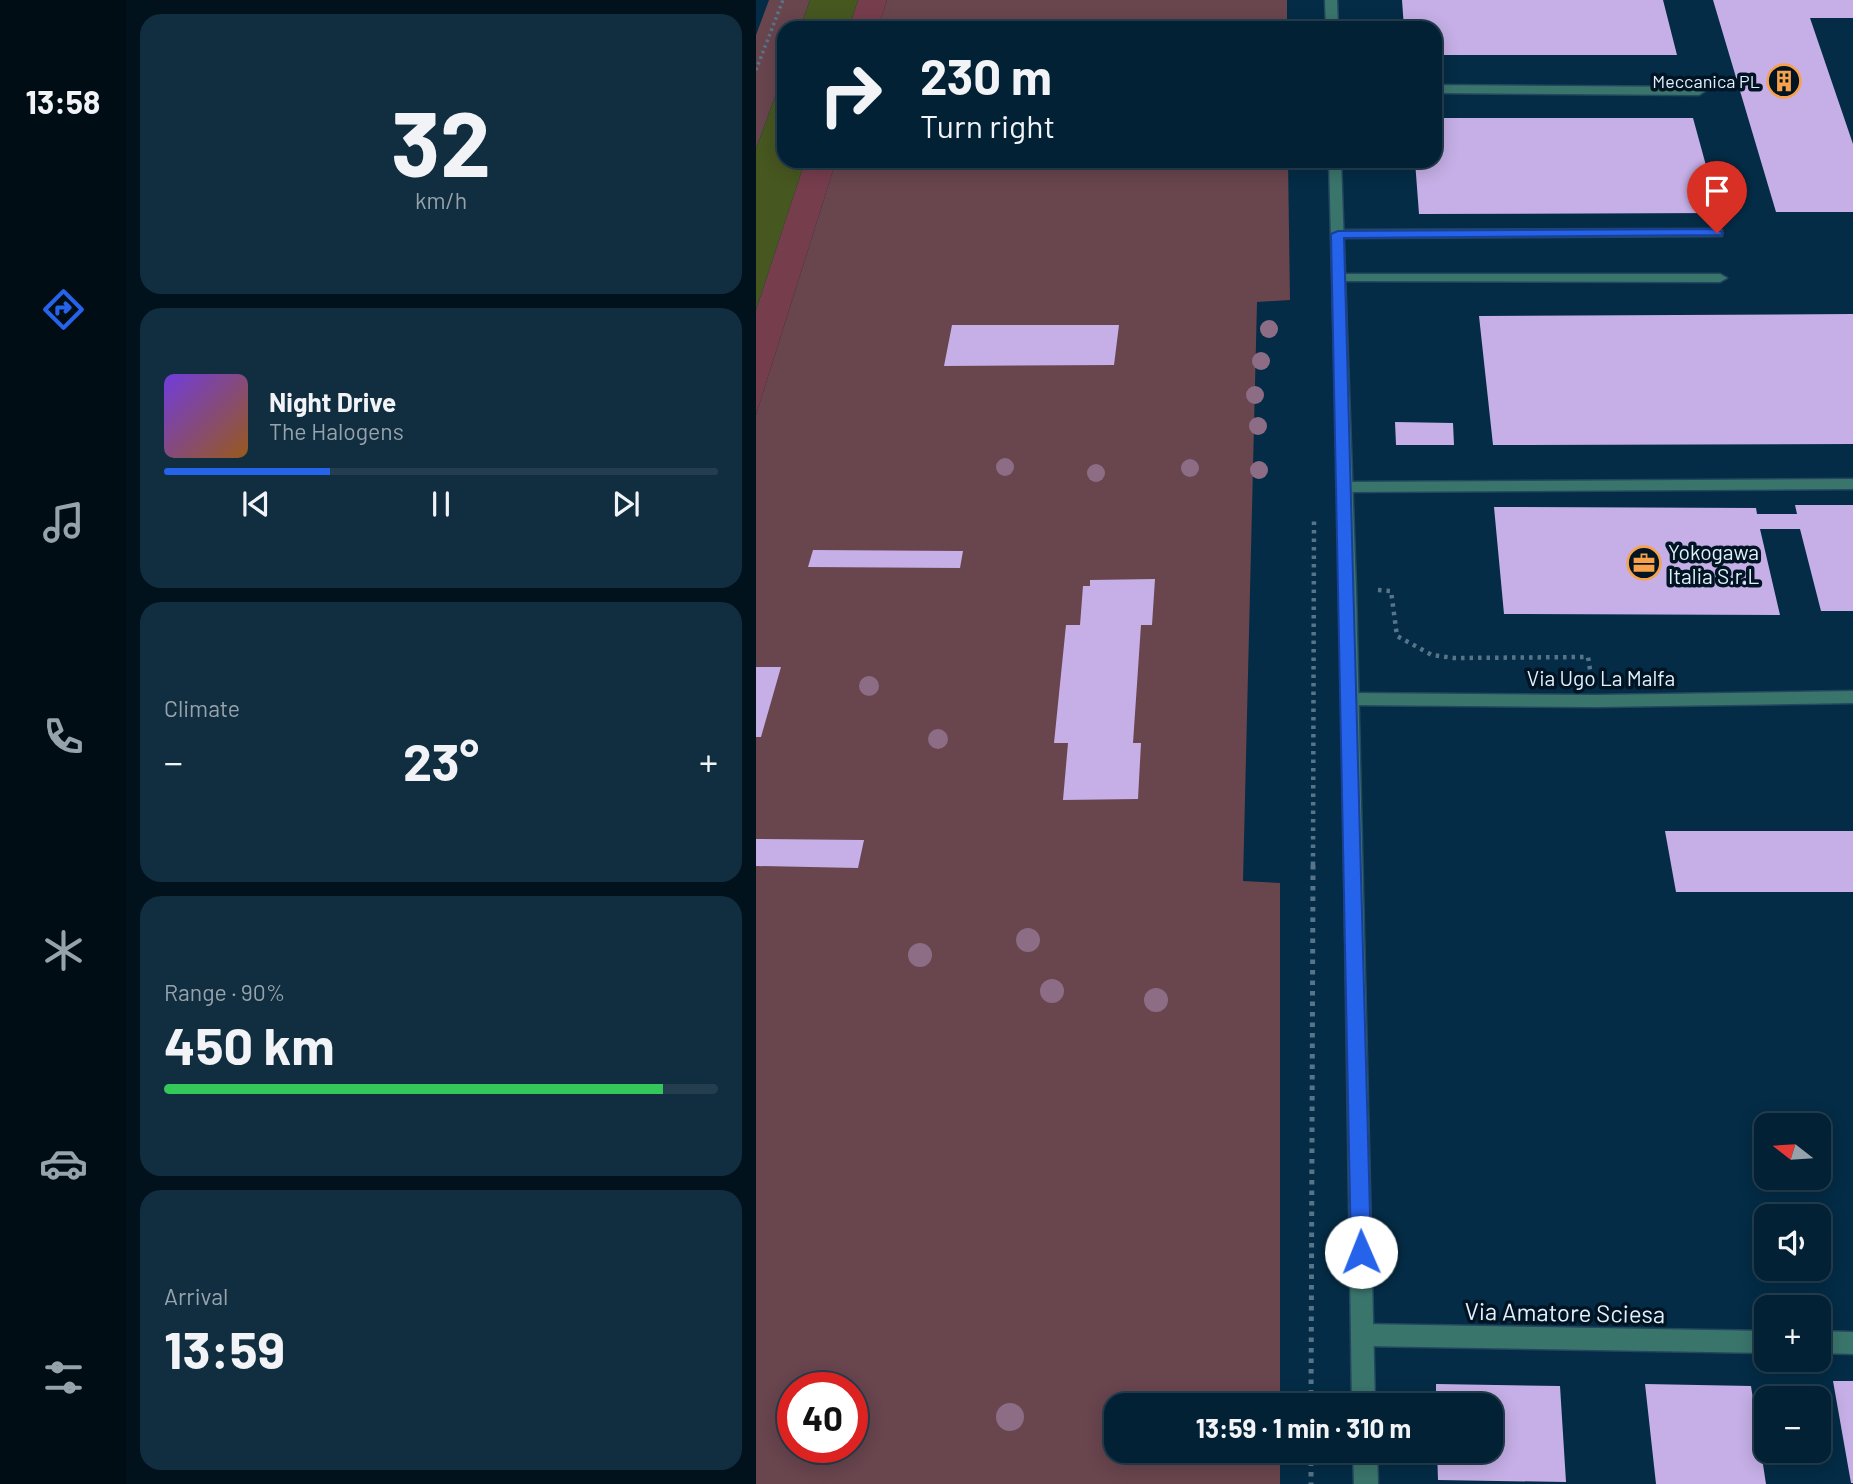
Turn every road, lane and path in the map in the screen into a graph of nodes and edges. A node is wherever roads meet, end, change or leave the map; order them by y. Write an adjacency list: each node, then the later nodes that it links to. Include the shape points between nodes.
1 (783, 0): 4 (path)
2 (1331, 0): 3 (street)
3 (1332, 21)
4 (756, 70)
5 (1442, 89): 6 (street)
6 (1699, 91)
7 (1335, 168): 9 (street)
8 (1717, 233): 9 (street)
9 (1338, 234): 10 (street)
10 (1338, 278): 11 (street); 13 (street)
11 (1720, 278)
12 (1853, 484): 13 (street)
13 (1345, 487): 15 (street)
14 (1314, 512): 16 (path)
15 (1348, 589): 16 (path); 18 (street); 19 (path, via 1391,591 1397,636 1432,655 1588,657)
16 (1314, 590): 24 (path)
17 (1853, 697): 19 (street, Via Ugo La Malfa)
18 (1350, 699): 19 (street, Via Ugo La Malfa); 20 (street)
19 (1596, 701)
20 (1363, 1335): 21 (street, Via Amatore Sciesa); 25 (street)
21 (1754, 1342)
22 (1831, 1342): 23 (street)
23 (1853, 1343)
24 (1311, 1393)
25 (1364, 1393)
26 (1311, 1463): 28 (path)
27 (1365, 1463): 29 (street)
28 (1311, 1484)
29 (1366, 1484)

